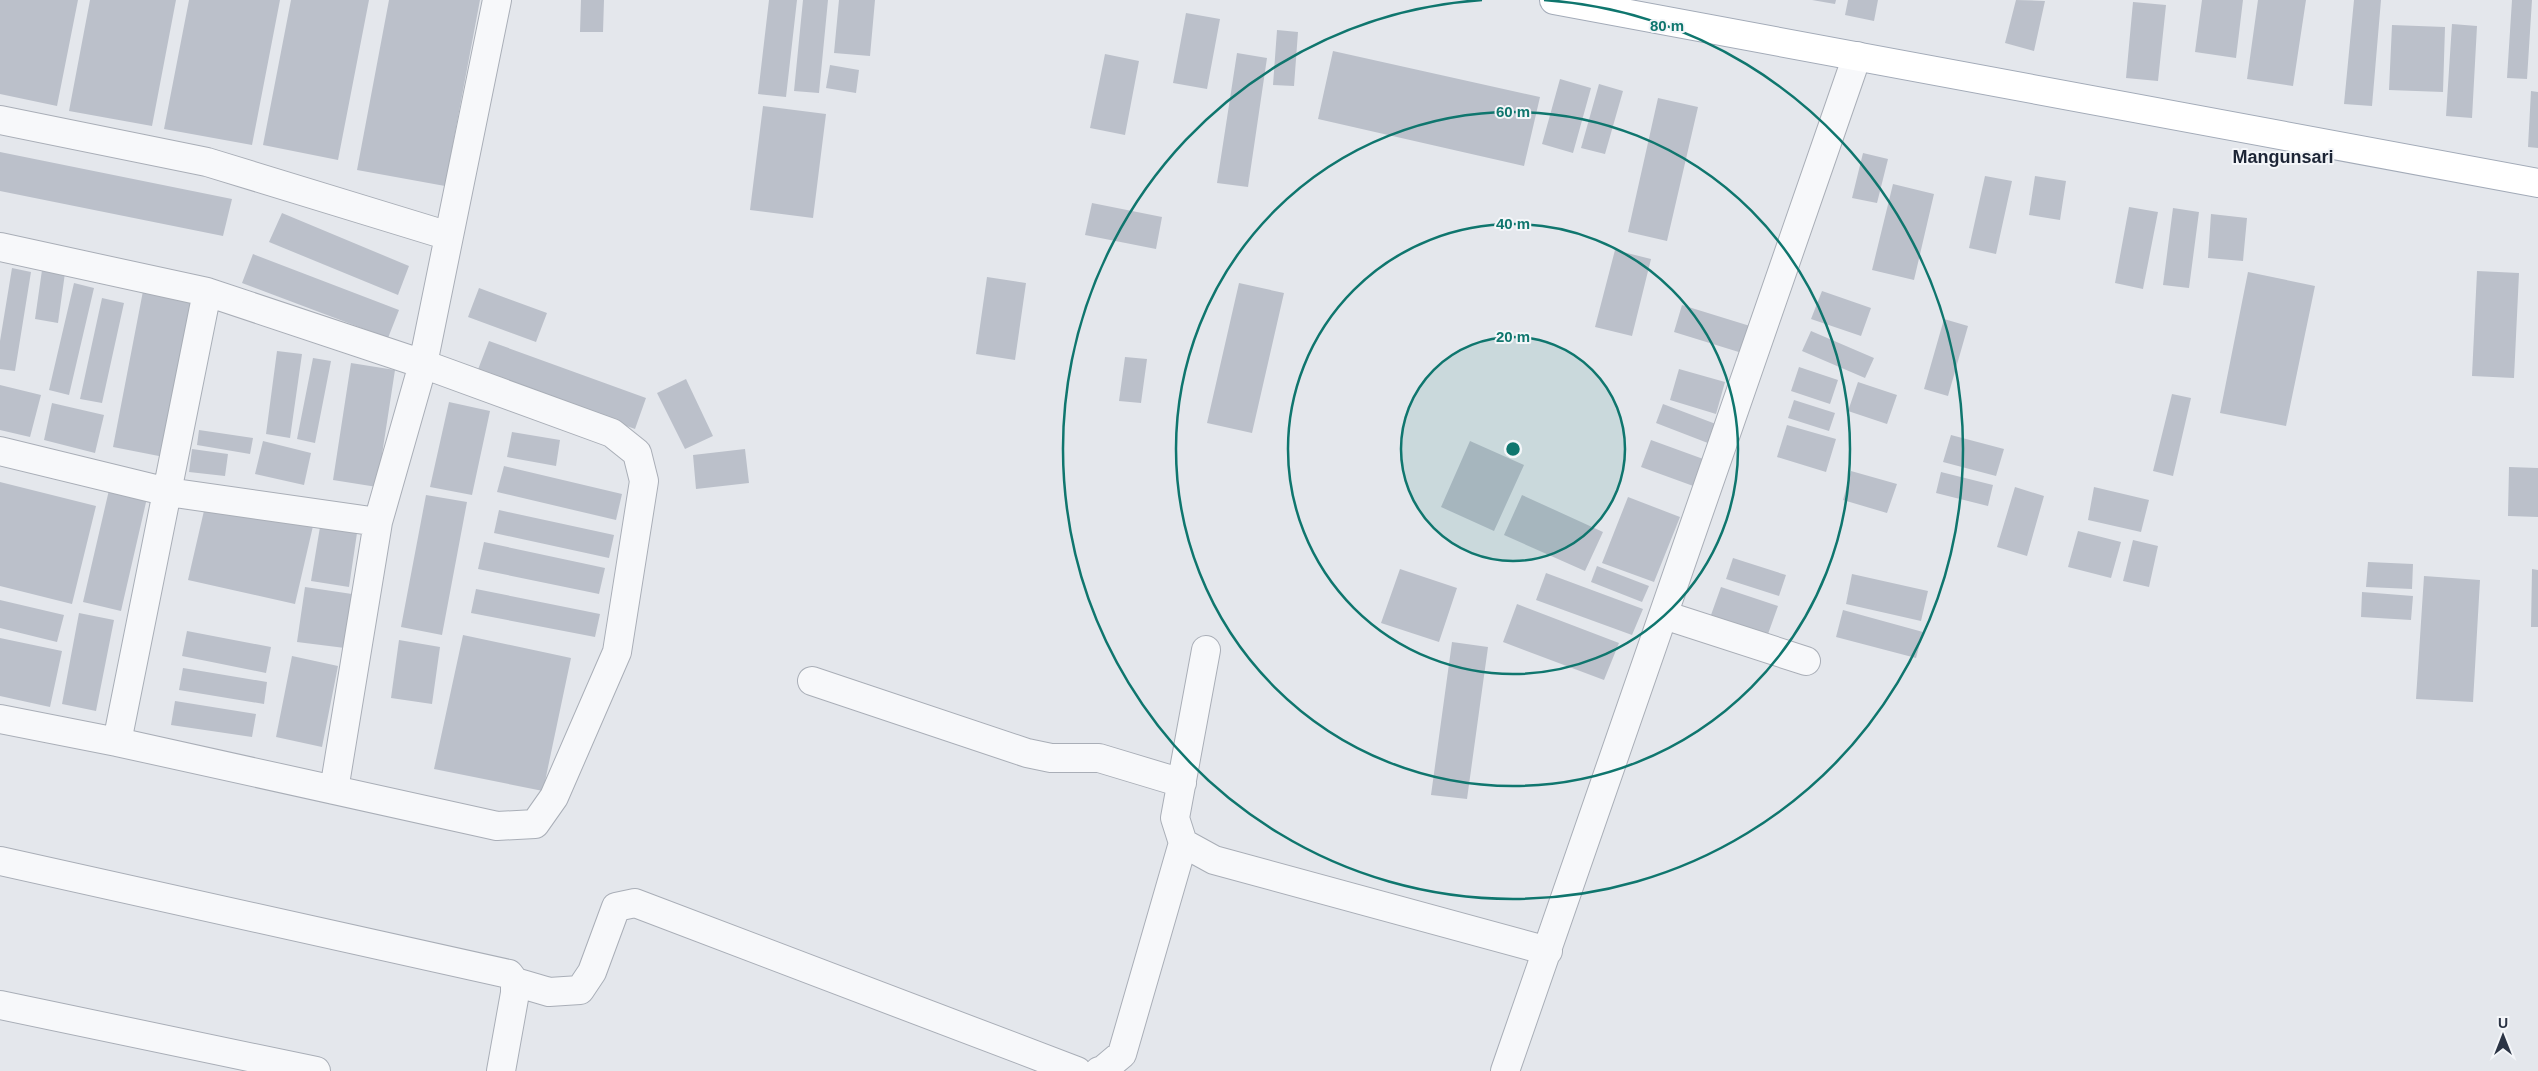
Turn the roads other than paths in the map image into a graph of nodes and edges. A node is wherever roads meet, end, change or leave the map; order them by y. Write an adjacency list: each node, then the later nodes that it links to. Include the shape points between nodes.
1 (496, 0): 6 (street)
2 (1554, 0): 3 (main road)
3 (1857, 56): 5 (main road); 13 (street)
4 (0, 120): 6 (street, via 207,162)
5 (2538, 183)
6 (449, 236): 9 (street)
7 (0, 247): 8 (street)
8 (207, 292): 9 (street); 11 (street)
9 (423, 364): 12 (street); 20 (street, via 612,433 637,452 644,481 617,652 554,797 535,824 497,826)
10 (0, 451): 11 (street)
11 (168, 492): 12 (street); 18 (street)
12 (378, 522): 20 (street)
13 (1664, 615): 15 (street); 23 (street)
14 (1206, 650): 19 (street)
15 (1806, 661)
16 (812, 681): 19 (street, via 1027,754 1051,758 1099,758)
17 (0, 719): 18 (street)
18 (117, 742): 20 (street)
19 (1182, 783): 21 (street, via 1175,818)
20 (334, 790)
21 (1183, 843): 23 (street, via 1214,860); 29 (street, via 1122,1054)
22 (0, 860): 24 (street, via 508,974)
23 (1548, 950): 30 (street)
24 (515, 982): 27 (street); 28 (street, via 549,992 580,990 592,972 616,907 635,903)
25 (0, 1005): 26 (street)
26 (316, 1071)
27 (501, 1071)
28 (1077, 1071)
29 (1099, 1071)
30 (1505, 1071)

